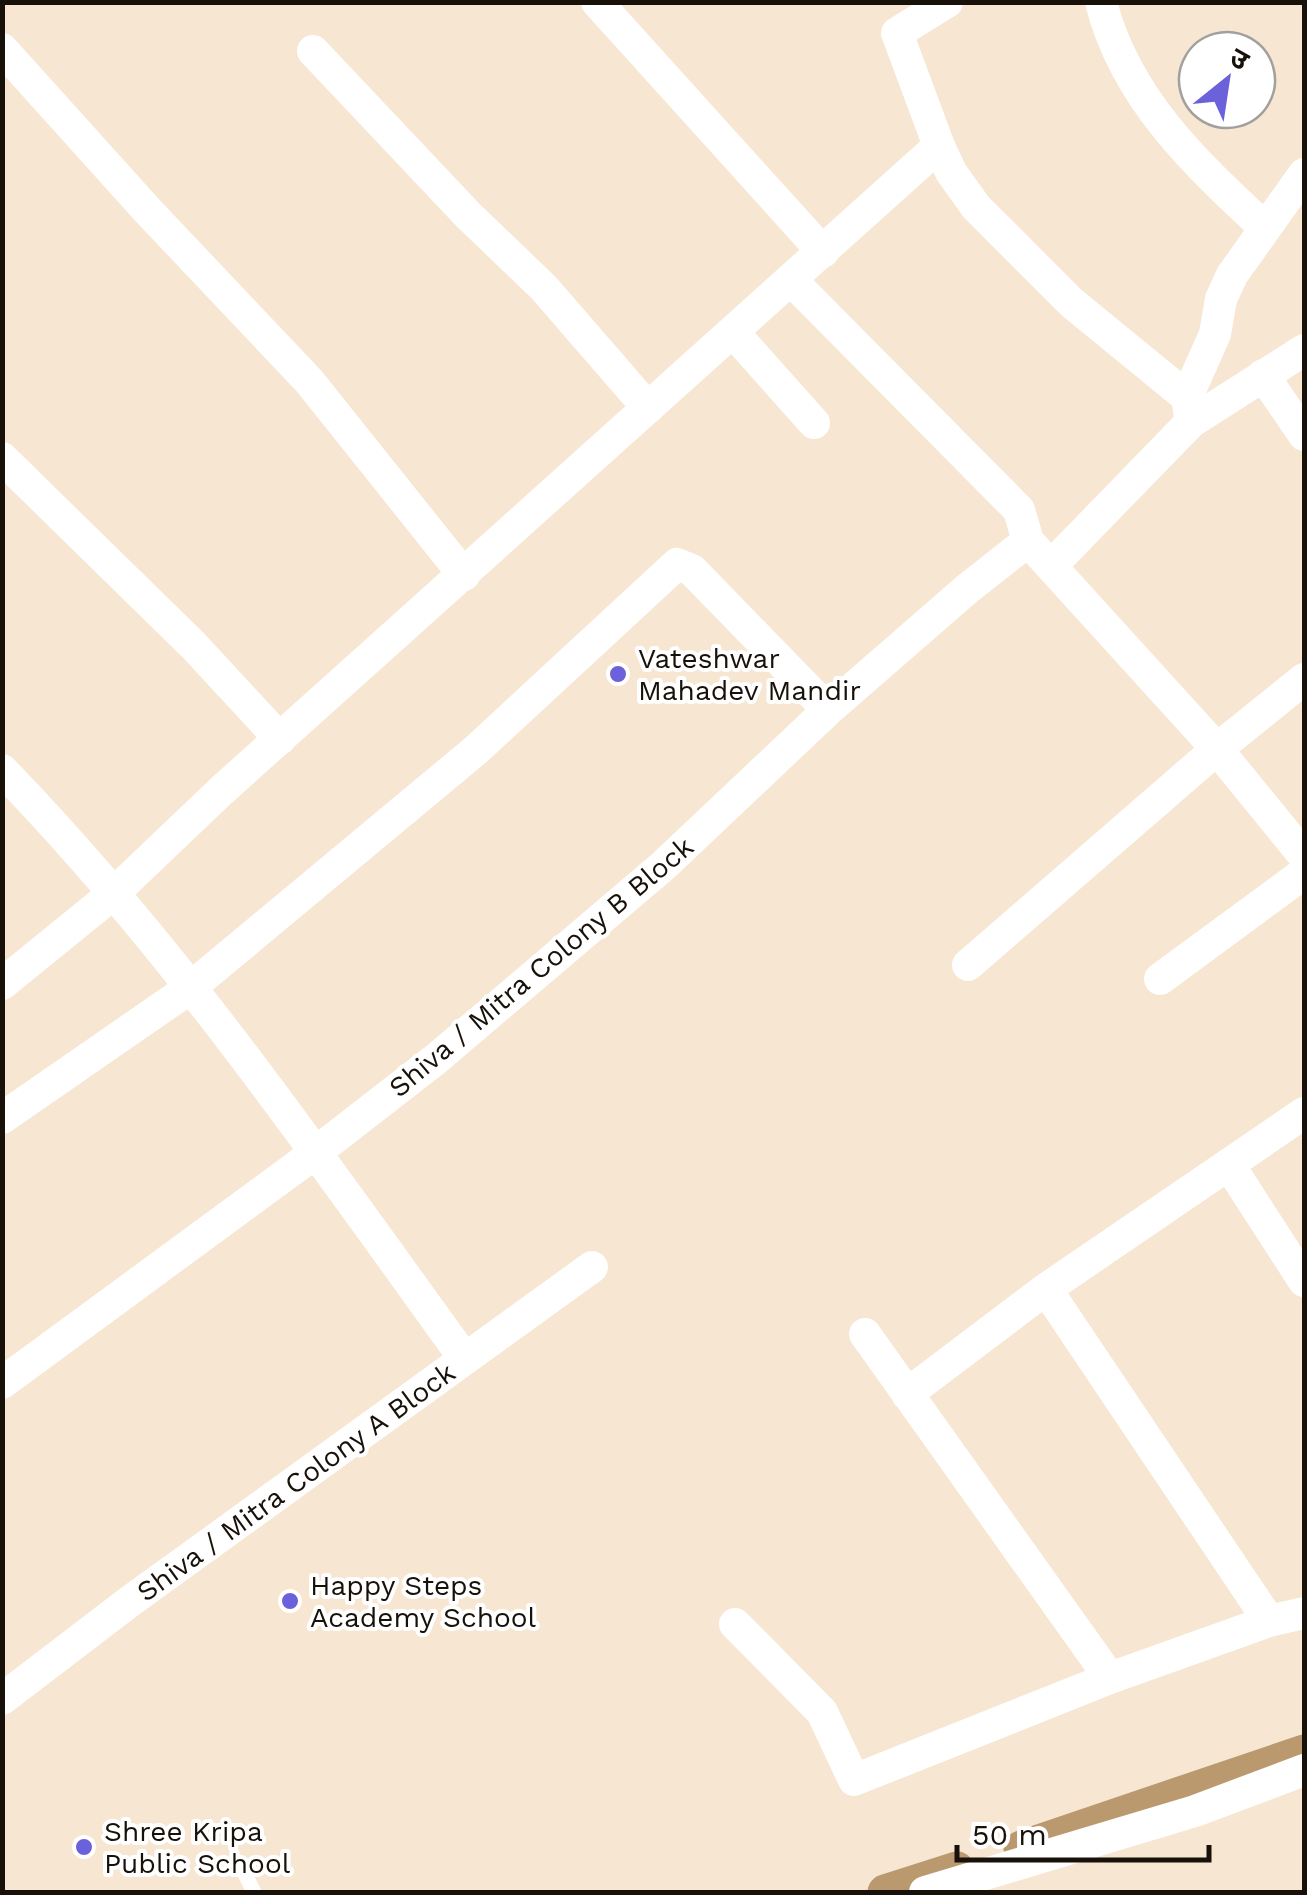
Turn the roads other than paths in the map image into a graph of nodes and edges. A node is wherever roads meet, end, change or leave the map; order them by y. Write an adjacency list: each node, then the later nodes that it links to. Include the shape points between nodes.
1 (596, 2): 9 (street)
2 (947, 2): 6 (street, via 898,33)
3 (1100, 2): 8 (street, via 1129,72 1160,123)
4 (2, 50): 21 (street, via 308,381)
5 (312, 51): 14 (street, via 544,288)
6 (939, 146): 9 (street); 15 (street, via 959,184 1001,234)
7 (1304, 174): 8 (street)
8 (1265, 228): 15 (street, via 1226,287)
9 (823, 252): 10 (street)
10 (792, 281): 11 (street); 19 (street, via 1019,510)
11 (732, 332): 14 (street); 16 (street)
12 (1304, 350): 13 (street)
13 (1263, 374): 15 (street); 17 (street)
14 (648, 408): 21 (street)
15 (1189, 410): 20 (street)
16 (814, 423)
17 (1304, 435)
18 (2, 458): 24 (street)
19 (1028, 541): 20 (street); 23 (street, Shiva / Mitra Colony B Block)
20 (1052, 565): 25 (street)
21 (464, 575): 24 (street)
22 (1304, 679): 25 (street)
23 (828, 710): 33 (street, via 692,570 677,564 476,750); 36 (street, Shiva / Mitra Colony B Block, via 664,866)
24 (280, 739): 29 (street)
25 (1217, 750): 27 (street); 30 (street)
26 (2, 770): 29 (street)
27 (1304, 856)
28 (1304, 873): 32 (street)
29 (114, 893): 31 (street); 33 (street)
30 (968, 965)
31 (7, 971)
32 (1160, 980)
33 (190, 988): 35 (street); 36 (street)
34 (1304, 1114): 37 (street)
35 (2, 1118)
36 (315, 1153): 42 (street); 43 (street, Shiva / Mitra Colony B Block)
37 (1228, 1165): 39 (street); 40 (street)
38 (592, 1267): 42 (street, Shiva / Mitra Colony A Block)
39 (1304, 1281)
40 (1046, 1289): 44 (street); 46 (street)
41 (864, 1334): 44 (street)
42 (466, 1359): 49 (street, Shiva / Mitra Colony A Block)
43 (2, 1384)
44 (908, 1394): 48 (street)
45 (1304, 1613): 46 (street)
46 (1269, 1621): 48 (street)
47 (735, 1624): 48 (street, via 822,1712 854,1780)
48 (1110, 1678)
49 (2, 1699)
50 (1304, 1770): 53 (street, via 1194,1811)
51 (239, 1862): 52 (lane)
52 (254, 1892)
53 (926, 1892)

